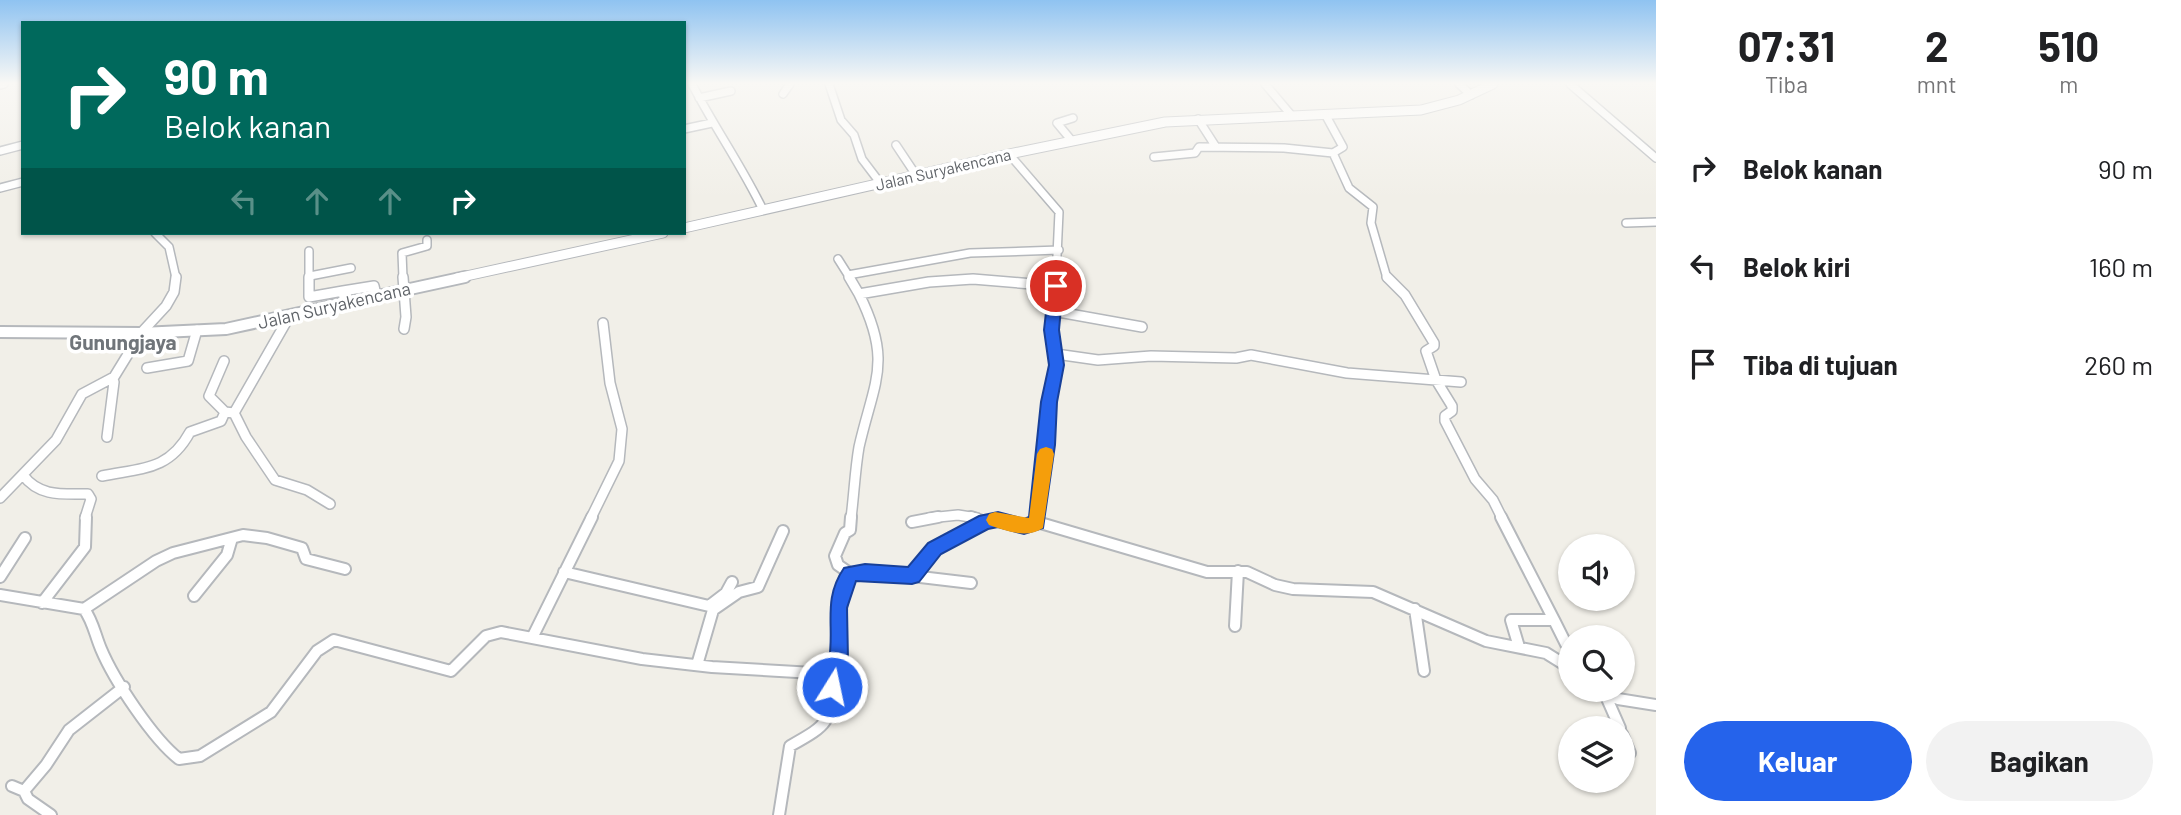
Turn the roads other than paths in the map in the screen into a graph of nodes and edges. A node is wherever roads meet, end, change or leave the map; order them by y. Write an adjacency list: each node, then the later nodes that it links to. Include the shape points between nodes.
1 (843, 122): 20 (street)
2 (1060, 122): 9 (street)
3 (1166, 122): 9 (street, Jalan Suryakencana)
4 (1200, 122): 12 (street)
5 (1329, 122): 14 (street, via 1343,148)
6 (1614, 122): 17 (street)
7 (712, 123): 8 (street); 22 (street, via 745,172)
8 (686, 129)
9 (1072, 141): 15 (street, Jalan Suryakencana)
10 (896, 145): 18 (street)
11 (21, 146): 13 (street)
12 (1216, 147): 14 (street); 16 (street)
13 (0, 151)
14 (1333, 153): 53 (street, via 1349,188 1373,206 1371,223 1386,274 1405,295 1434,344 1426,351)
15 (1009, 154): 18 (street, Jalan Suryakencana); 29 (street, via 1058,209)
16 (1154, 157)
17 (1656, 158)
18 (916, 175): 20 (street, Jalan Suryakencana)
19 (21, 183): 21 (street)
20 (881, 184): 22 (street, Jalan Suryakencana)
21 (0, 188)
22 (763, 210): 25 (street, Jalan Suryakencana)
23 (1656, 222): 24 (street)
24 (1626, 223)
25 (686, 228)
26 (157, 235): 48 (street, via 169,247 177,281 166,306)
27 (654, 235): 36 (street, Jalan Suryakencana)
28 (427, 240): 36 (street, via 427,246 402,253)
29 (1059, 250): 33 (street, via 970,253); 35 (street)
30 (309, 251): 34 (street)
31 (838, 259): 33 (street)
32 (351, 268): 34 (street)
33 (848, 275): 38 (street)
34 (310, 276): 37 (street, via 309,297)
35 (1056, 286): 38 (street, via 973,278); 41 (street)
36 (403, 289): 39 (street, Jalan Suryakencana); 45 (street)
37 (343, 291): 39 (street, via 373,286); 40 (street)
38 (859, 294): 70 (street, via 870,316 880,373 859,449 850,530 835,556 838,565)
39 (376, 295): 40 (street, Jalan Suryakencana)
40 (345, 304): 42 (street, Jalan Suryakencana)
41 (1053, 311): 44 (street); 49 (street)
42 (289, 317): 46 (street, Jalan Suryakencana); 55 (street)
43 (603, 323): 69 (street, via 610,383 622,429 621,449)
44 (1142, 327)
45 (404, 329)
46 (197, 330): 48 (street, Jalan Suryakencana); 51 (street, via 188,360)
47 (0, 332): 48 (street, Jalan Suryakencana)
48 (141, 333): 52 (street)
49 (1056, 354): 53 (street, via 1098,360 1251,355 1343,372); 63 (street)
50 (224, 361): 55 (street, via 209,396)
51 (147, 368)
52 (111, 380): 56 (street); 57 (street, via 82,394 56,440)
53 (1436, 380): 54 (street); 80 (street, via 1452,405 1444,417 1449,429 1475,479 1493,500)
54 (1461, 382)
55 (229, 412): 58 (street, via 220,421 190,432 167,462); 60 (street, via 275,480 307,490)
56 (107, 437)
57 (23, 475): 59 (street); 77 (street, via 29,487 41,492 88,494 91,499 85,547)
58 (102, 476)
59 (0, 498)
60 (330, 504)
61 (912, 522): 62 (street, via 950,514)
62 (985, 522): 63 (street, via 998,520 1024,527); 71 (street, via 935,548)
63 (1037, 522): 68 (street, via 1201,571)
64 (783, 531): 86 (street, via 758,587 739,592 713,610)
65 (25, 538): 72 (street)
66 (232, 538): 67 (street, via 250,534 267,538 304,549 308,561); 76 (street, via 227,555); 78 (street, via 165,556)
67 (345, 569)
68 (1238, 571): 79 (street, via 1289,589 1368,590); 81 (street)
69 (564, 572): 73 (street, via 709,606); 83 (street)
70 (851, 574): 71 (street); 88 (street, via 838,608 838,665)
71 (912, 576): 74 (street)
72 (0, 577)
73 (732, 582)
74 (971, 583)
75 (0, 595): 77 (street)
76 (194, 596)
77 (42, 603): 78 (street)
78 (84, 609): 89 (street, via 102,652)
79 (1415, 609): 84 (street, via 1486,641); 87 (street)
80 (1554, 620): 82 (street); 84 (street, via 1511,620)
81 (1235, 626)
82 (1558, 628)
83 (532, 638): 86 (street); 89 (street, via 492,633 451,671 330,640 319,647 281,704 188,760 179,760 164,749)
84 (1520, 647): 85 (street)
85 (1558, 660)
86 (697, 665): 88 (street)
87 (1424, 671)
88 (831, 674): 95 (street, via 830,710 822,728 790,746)
89 (124, 687): 93 (street, via 69,730)
90 (1635, 700): 91 (street)
91 (1656, 705)
92 (12, 786): 93 (street)
93 (24, 791): 94 (street)
94 (51, 815)
95 (779, 815)

